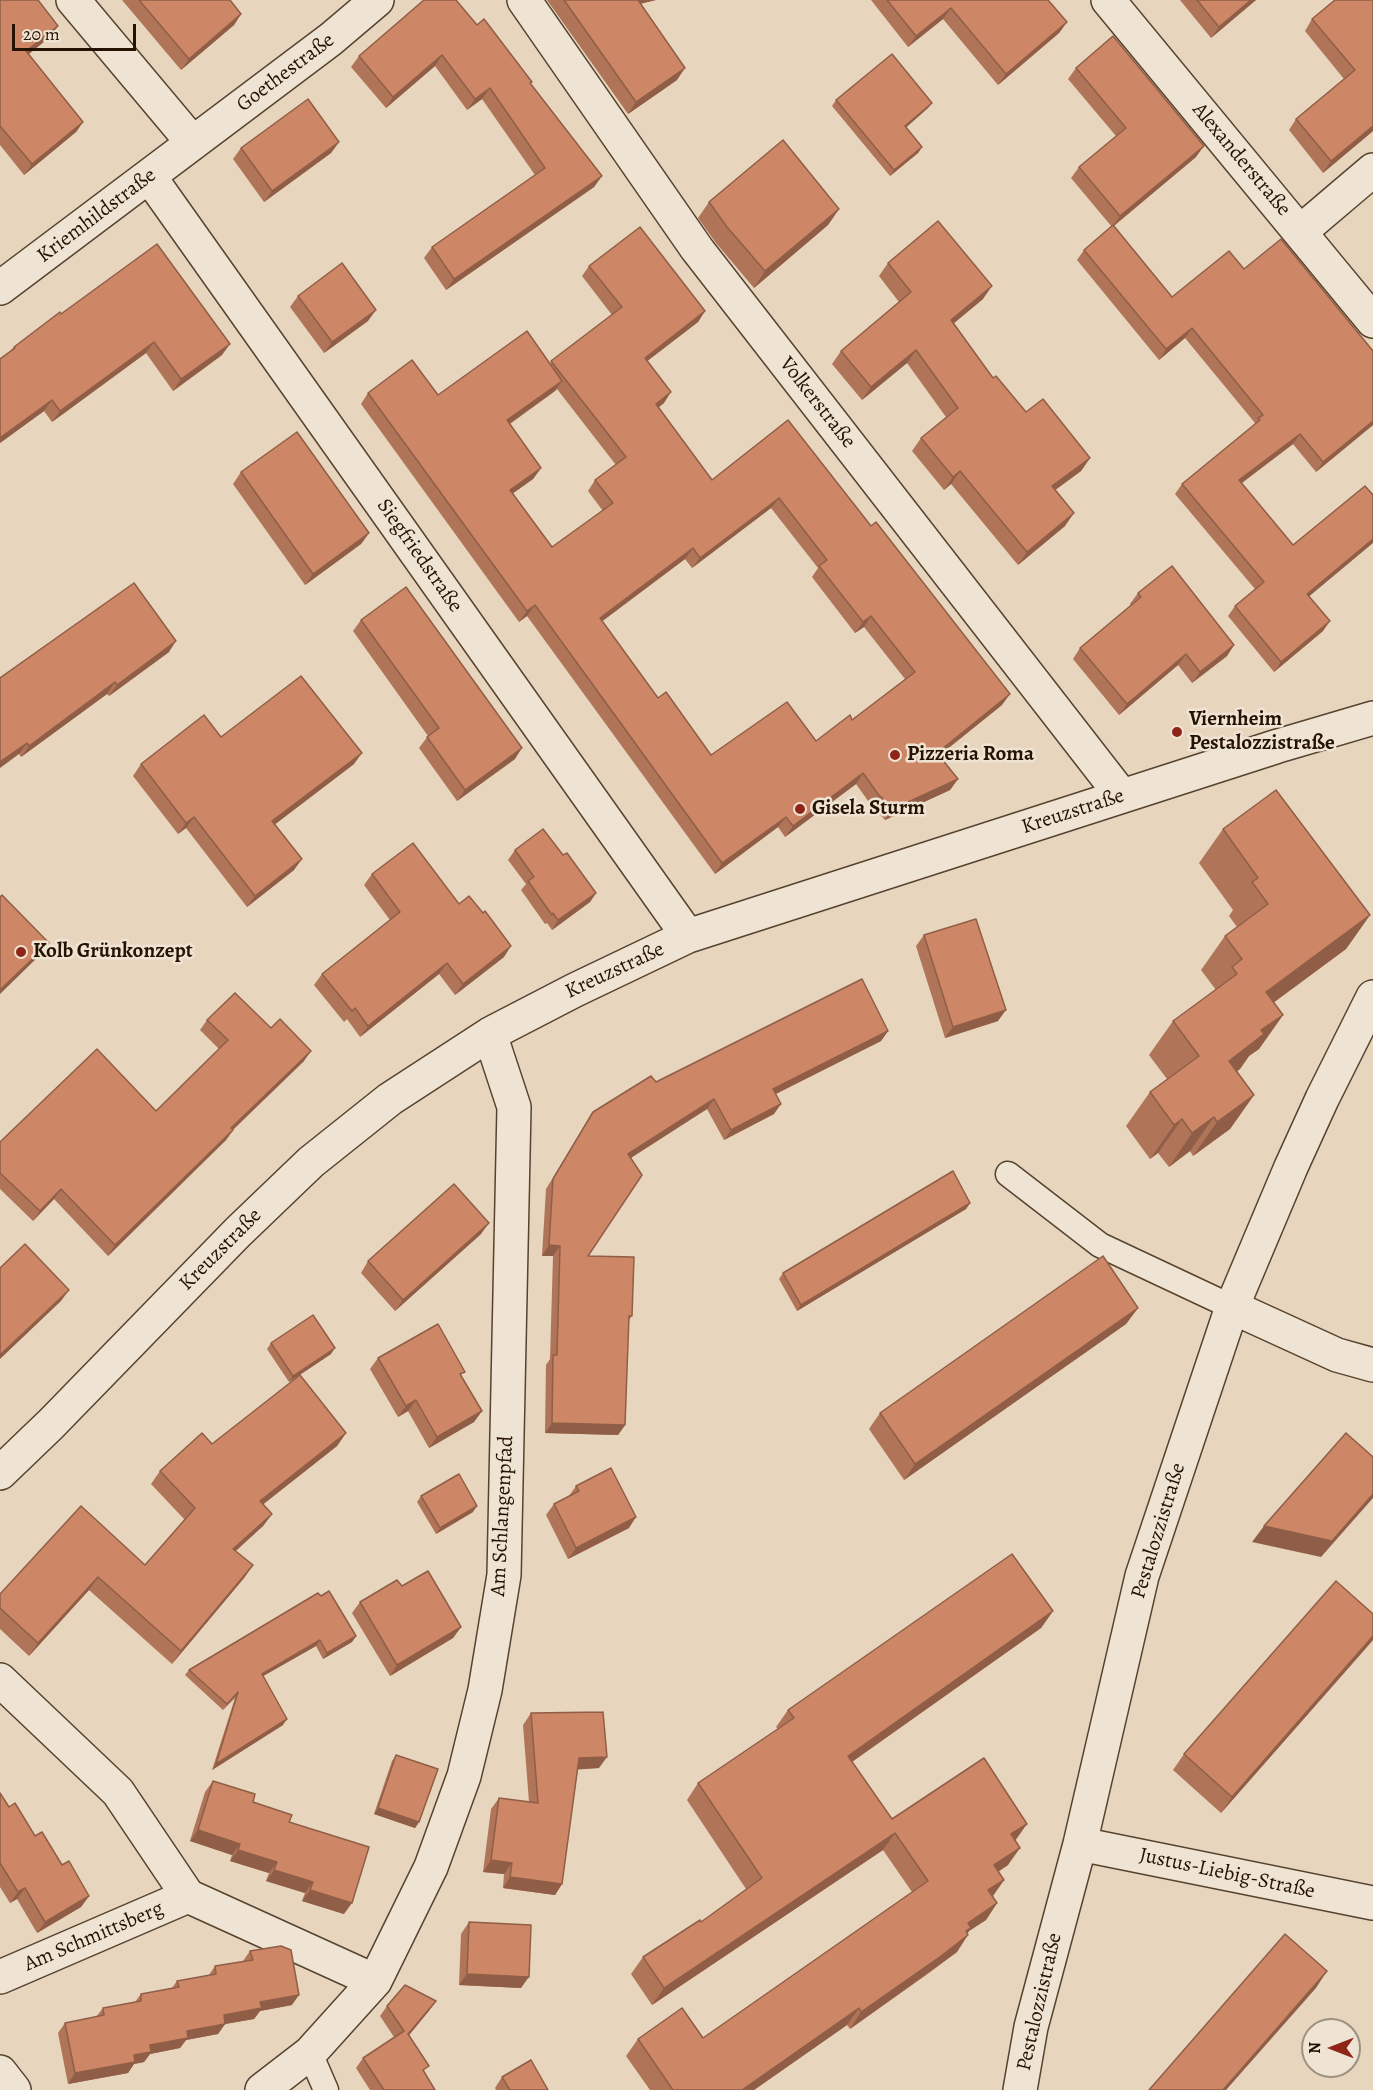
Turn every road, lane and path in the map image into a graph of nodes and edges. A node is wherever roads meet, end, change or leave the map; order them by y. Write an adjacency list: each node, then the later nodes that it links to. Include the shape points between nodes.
1 (73, 0): 5 (street)
2 (377, 0): 5 (street, Goethestraße)
3 (524, 0): 12 (street, Volkerstraße, via 697,249)
4 (1108, 0): 8 (street, Alexanderstraße)
5 (193, 143): 7 (street, Kriemhildstraße)
6 (1373, 170): 8 (street)
7 (149, 176): 9 (street, Kriemhildstraße); 13 (street, Siegfriedstraße)
8 (1300, 232): 10 (street, Alexanderstraße)
9 (0, 288)
10 (1373, 321)
11 (1373, 718): 12 (street, Kreuzstraße)
12 (1122, 796): 13 (street, Kreuzstraße)
13 (688, 936): 15 (street, Kreuzstraße)
14 (1373, 997): 17 (street, Pestalozzistraße, via 1291,1167)
15 (490, 1034): 19 (street, Kreuzstraße, via 390,1099 311,1162); 25 (street, Am Schlangenpfad, via 514,1107 504,1575 485,1690 464,1776 431,1867)
16 (1008, 1174): 17 (lane, via 1100,1245)
17 (1232, 1307): 18 (street, via 1337,1355); 21 (street, Pestalozzistraße, via 1142,1576)
18 (1373, 1365)
19 (0, 1473)
20 (0, 1680): 22 (street, via 118,1792)
21 (1080, 1844): 23 (street, Justus-Liebig-Straße); 31 (street, Pestalozzistraße, via 1031,2027)
22 (188, 1896): 24 (street, Am Schmittsberg); 25 (street)
23 (1373, 1904)
24 (0, 1977)
25 (375, 1981): 26 (street, Am Schlangenpfad)
26 (310, 2053): 29 (street, Am Schlangenpfad); 30 (lane)
27 (0, 2072): 28 (street)
28 (14, 2090)
29 (262, 2090)
30 (326, 2090)
31 (1020, 2090)

